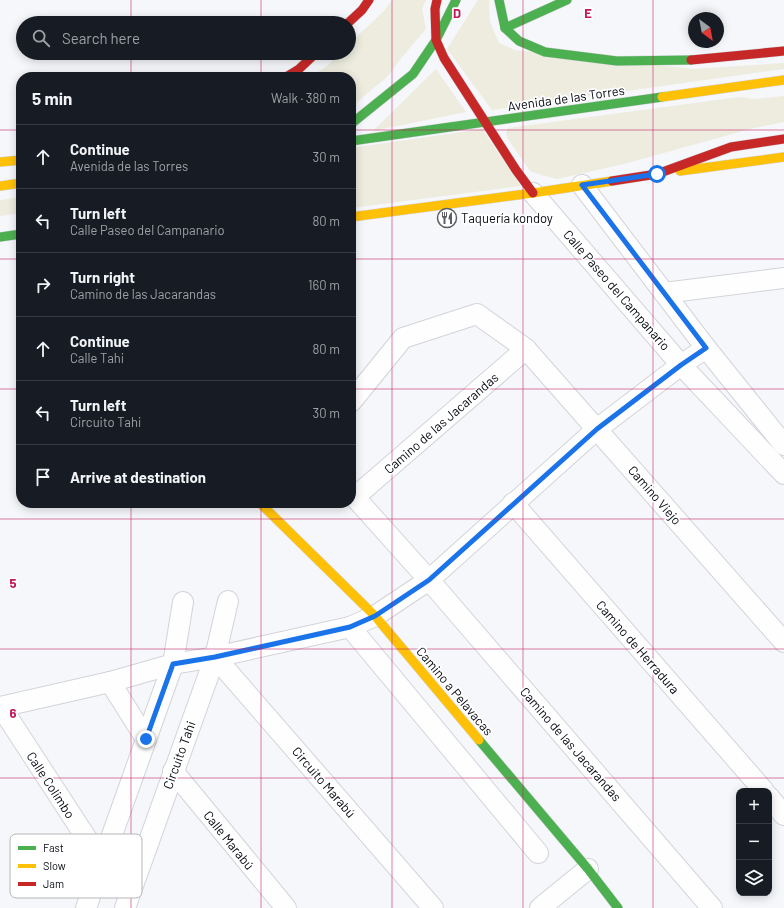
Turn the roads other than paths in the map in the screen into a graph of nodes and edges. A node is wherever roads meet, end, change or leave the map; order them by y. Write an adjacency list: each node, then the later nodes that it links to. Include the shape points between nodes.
1 (369, 0): 6 (main road)
2 (437, 0): 8 (main road)
3 (456, 0): 8 (main road)
4 (499, 0): 7 (main road)
5 (567, 0): 7 (main road)
6 (356, 16)
7 (505, 28): 9 (main road, via 519,41 545,52 617,61 702,60)
8 (436, 40): 13 (main road, via 413,74); 14 (main road, via 444,58)
9 (784, 51)
10 (309, 60): 11 (main road)
11 (294, 72)
12 (784, 80): 14 (main road, Avenida de las Torres)
13 (356, 120)
14 (487, 122): 16 (main road, Avenida de las Torres); 24 (main road)
15 (784, 139): 20 (main road, via 731,147)
16 (356, 140)
17 (784, 157): 20 (main road)
18 (16, 160): 19 (main road)
19 (0, 162)
20 (657, 174): 22 (main road)
21 (16, 184): 23 (main road)
22 (582, 185): 24 (main road); 29 (street)
23 (0, 186)
24 (533, 193): 25 (main road); 32 (street, Calle Paseo del Campanario)
25 (356, 216)
26 (16, 236): 27 (main road)
27 (0, 237)
28 (784, 278): 29 (street)
29 (664, 293): 30 (street)
30 (706, 348): 32 (street); 35 (street)
31 (526, 349): 33 (street, Camino Viejo, via 477,314 403,338); 34 (street, Camino Viejo); 37 (street, Camino de las Jacarandas)
32 (681, 365): 34 (street); 36 (street, Calle Paseo del Campanario)
33 (356, 396)
34 (597, 429): 39 (street); 46 (street, Camino Viejo)
35 (784, 445)
36 (784, 474)
37 (356, 491)
38 (356, 497): 41 (street, Camino de las Jacarandas)
39 (513, 503): 41 (street); 53 (street, Camino de Herradura)
40 (265, 508): 44 (main road, Camino a Pelavacas)
41 (429, 580): 44 (street); 69 (street, Camino de las Jacarandas)
42 (228, 601): 47 (street, Circuito Tahi)
43 (183, 602): 48 (street)
44 (375, 616): 45 (street); 60 (main road, Camino a Pelavacas)
45 (350, 627): 47 (street); 58 (street)
46 (784, 642)
47 (215, 657): 48 (street); 52 (street, Circuito Tahi); 66 (street, Circuito Marabú)
48 (173, 664): 49 (street); 51 (street)
49 (110, 682): 50 (street); 51 (street)
50 (1, 707): 56 (street, Calle Colimbo)
51 (146, 739): 57 (street)
52 (173, 771): 59 (street, Circuito Tahi); 65 (street, Calle Marabú)
53 (761, 788)
54 (772, 801): 55 (street)
55 (784, 815)
56 (84, 834)
57 (112, 834)
58 (538, 854)
59 (142, 859)
60 (588, 869): 67 (street); 68 (main road, Camino a Pelavacas)
61 (89, 898): 63 (street)
62 (129, 898): 64 (street, Circuito Tahi)
63 (86, 908)
64 (125, 908)
65 (286, 908)
66 (433, 908)
67 (540, 908)
68 (618, 908)
69 (712, 908)

